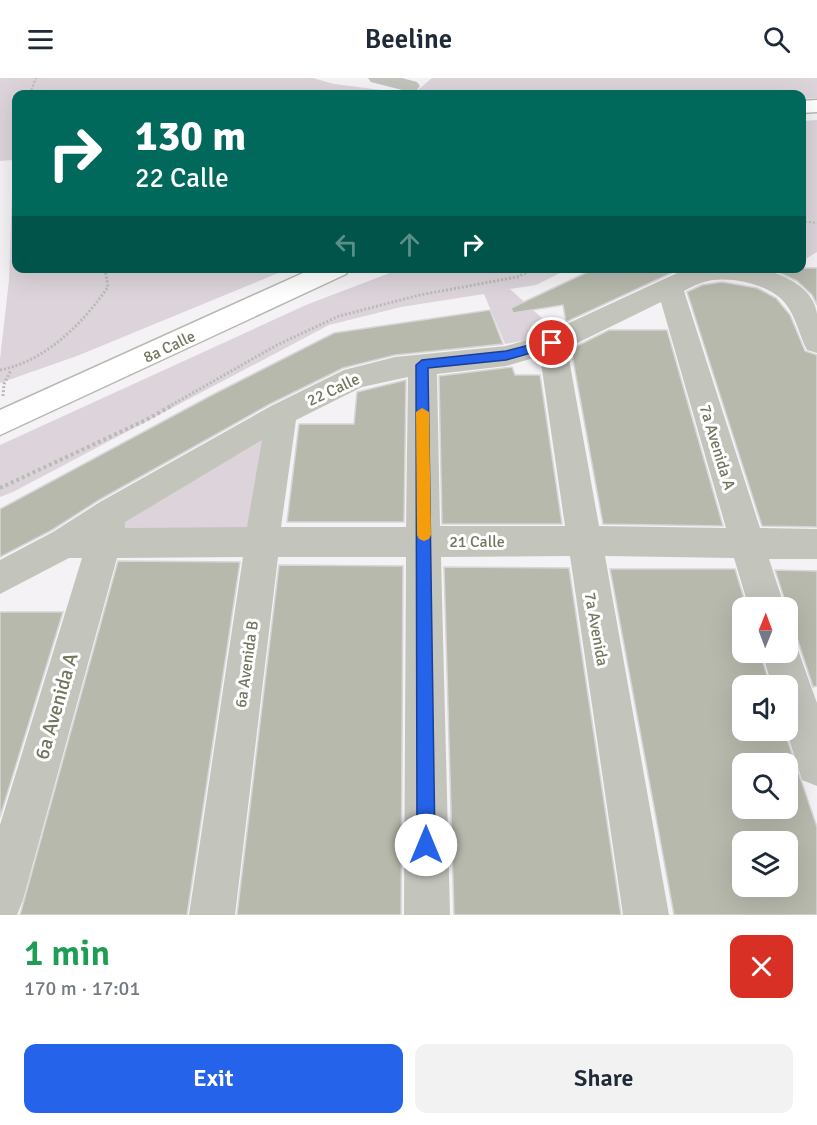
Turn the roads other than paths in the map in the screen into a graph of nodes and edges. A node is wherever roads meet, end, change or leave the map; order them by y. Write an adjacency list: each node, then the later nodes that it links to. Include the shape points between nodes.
1 (378, 78): 2 (street)
2 (410, 86)
3 (326, 273): 9 (main road, 8a Calle)
4 (669, 286): 5 (street, 22 Calle); 6 (street, 22 Calle, via 703,273 734,273 768,280 795,297); 14 (street, 7a Avenida A)
5 (552, 343): 7 (street, 22 Calle, via 506,356); 12 (street, 7a Avenida)
6 (817, 343)
7 (422, 365): 8 (street, 22 Calle, via 354,378); 11 (street)
8 (282, 414): 10 (street, 22 Calle); 13 (street, 6a Avenida B)
9 (0, 423)
10 (108, 527): 13 (street, 21 Calle); 16 (street, 21 Calle, via 64,543); 20 (street, 6a Avenida A)
11 (424, 541): 12 (street, 21 Calle); 13 (street, 21 Calle); 22 (street)
12 (582, 542): 14 (street, 21 Calle); 23 (street, 7a Avenida)
13 (262, 543): 21 (street, 6a Avenida B)
14 (747, 543): 15 (street, 21 Calle); 17 (street, 7a Avenida A)
15 (817, 544)
16 (0, 578)
17 (764, 597)
18 (785, 663): 19 (street)
19 (817, 765)
20 (0, 900)
21 (212, 915)
22 (426, 915)
23 (646, 915)

